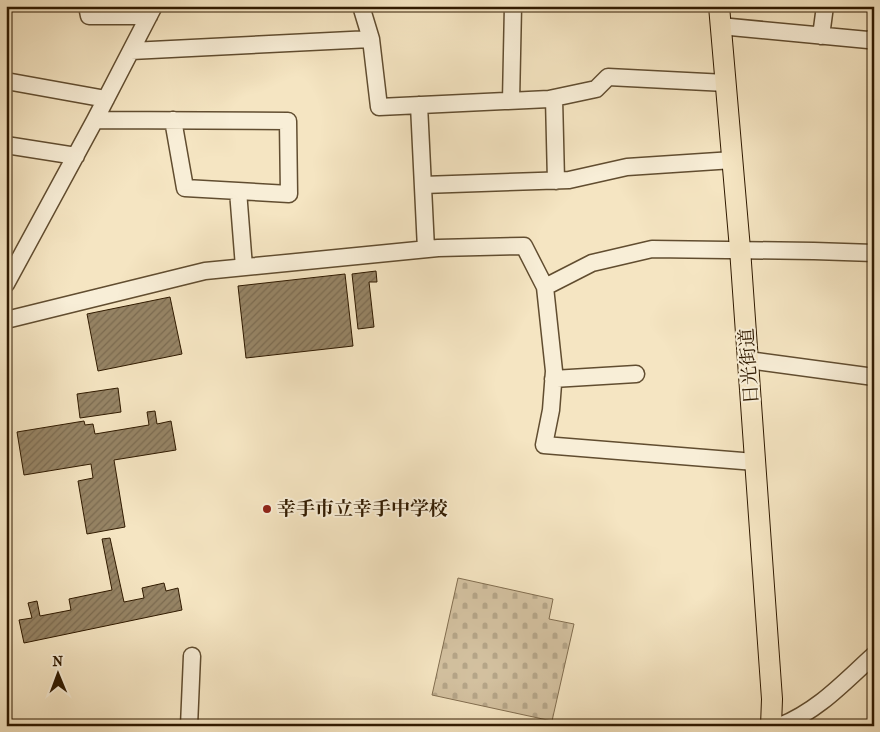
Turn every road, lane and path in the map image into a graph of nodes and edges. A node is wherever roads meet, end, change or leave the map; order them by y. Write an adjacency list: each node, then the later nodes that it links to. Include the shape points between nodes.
1 (87, 6): 6 (street, via 89,16)
2 (360, 6): 10 (street)
3 (513, 6): 16 (street)
4 (718, 6): 7 (main road, 日光街道)
5 (825, 6): 8 (street)
6 (152, 11): 11 (street)
7 (720, 26): 8 (street); 13 (main road, 日光街道)
8 (821, 36): 9 (street)
9 (874, 38)
10 (370, 39): 11 (street); 17 (street, via 379,107)
11 (131, 51): 15 (street)
12 (6, 81): 15 (street)
13 (726, 83): 14 (street, via 608,76 596,89); 22 (main road, 日光街道)
14 (554, 98): 16 (street); 23 (street)
15 (106, 99): 18 (street)
16 (511, 101): 17 (street)
17 (419, 105): 24 (street)
18 (95, 120): 19 (street); 21 (street)
19 (173, 120): 25 (street, via 185,188); 25 (street, via 288,121 289,194)
20 (6, 145): 21 (street)
21 (76, 156): 30 (street)
22 (733, 160): 23 (street, via 627,167); 27 (main road, 日光街道)
23 (556, 181): 24 (street)
24 (423, 185): 26 (street)
25 (238, 191): 29 (street)
26 (426, 249): 29 (street); 31 (street, via 524,246)
27 (740, 250): 28 (street); 31 (street, via 652,249 592,263); 33 (main road, 日光街道)
28 (874, 253)
29 (244, 267): 32 (street, via 206,271)
30 (6, 284)
31 (545, 287): 36 (street)
32 (6, 320)
33 (748, 360): 35 (street); 37 (main road, 日光街道)
34 (636, 374): 36 (street)
35 (874, 377)
36 (554, 379): 37 (street, via 552,410 544,445)
37 (755, 462): 41 (main road, 日光街道, via 772,700)
38 (874, 655): 42 (street, via 817,706)
39 (192, 656): 40 (street)
40 (189, 726)
41 (771, 726)
42 (780, 726)

